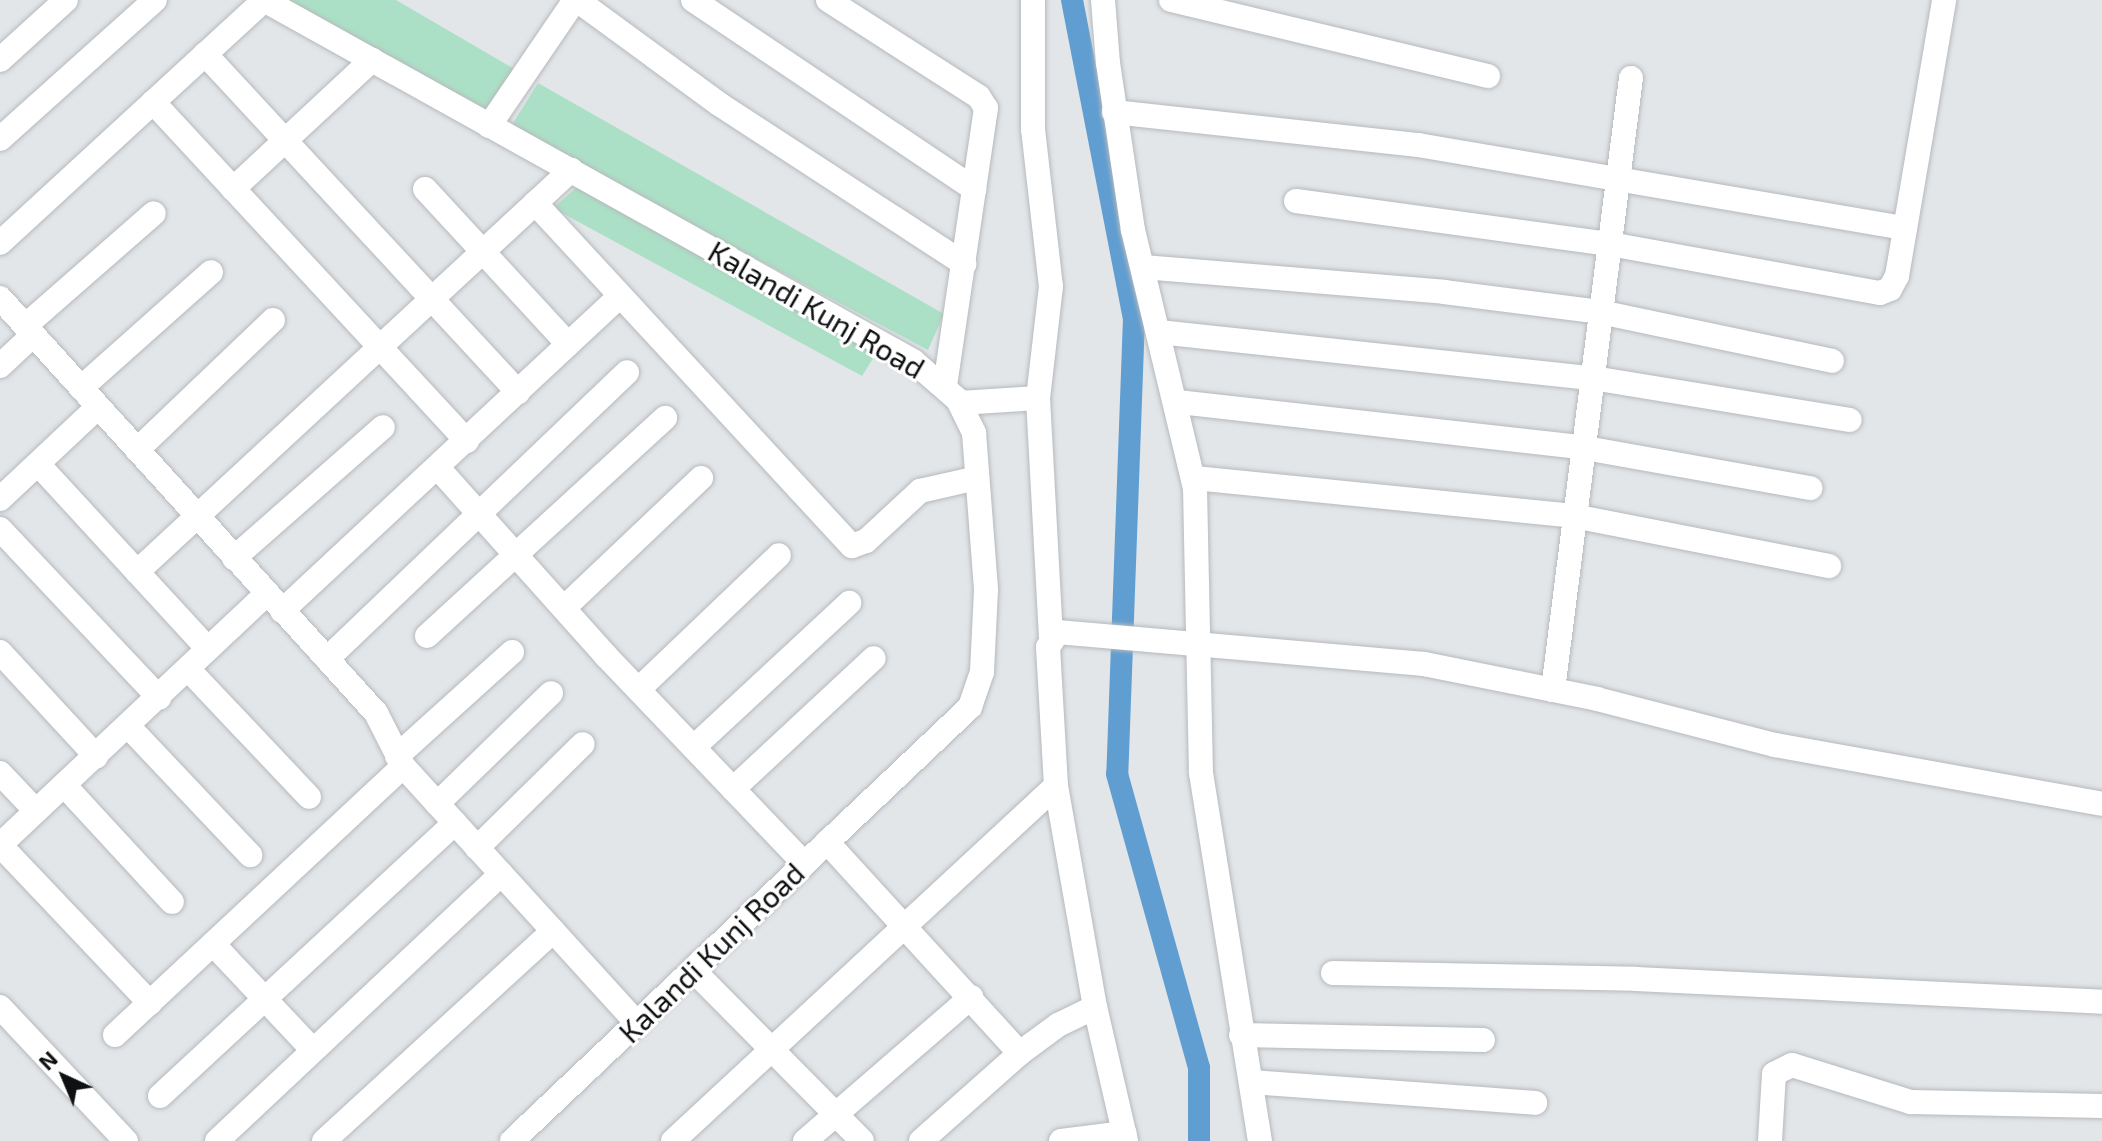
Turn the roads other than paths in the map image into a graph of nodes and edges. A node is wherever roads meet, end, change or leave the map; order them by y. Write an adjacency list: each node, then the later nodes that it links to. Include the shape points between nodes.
1 (155, 0): 19 (street)
2 (264, 0): 11 (street); 13 (street, Kalandi Kunj Road)
3 (576, 0): 18 (street); 33 (street, via 732,113)
4 (693, 0): 25 (street)
5 (828, 0): 25 (street, via 979,97 986,122)
6 (1033, 0): 52 (street, via 1033,129 1051,286)
7 (1103, 0): 17 (street)
8 (1171, 0): 14 (street)
9 (1944, 0): 29 (street)
10 (50, 5): 12 (street)
11 (205, 54): 16 (street); 20 (street)
12 (0, 60)
13 (372, 60): 18 (street, Kalandi Kunj Road); 20 (street)
14 (1488, 76)
15 (1631, 78): 22 (street)
16 (153, 102): 23 (street); 30 (street)
17 (1114, 112): 22 (street, via 1418,145); 34 (street)
18 (489, 126): 21 (street, Kalandi Kunj Road)
19 (0, 139)
20 (284, 140): 23 (street); 38 (street)
21 (571, 170): 27 (street); 51 (street, Kalandi Kunj Road, via 913,361)
22 (1620, 179): 29 (street); 31 (street)
23 (233, 189): 44 (street)
24 (425, 189): 32 (street)
25 (974, 189): 33 (street)
26 (1296, 201): 31 (street)
27 (535, 203): 32 (street); 36 (street)
28 (154, 213): 41 (street)
29 (1905, 228): 31 (street, via 1894,284 1880,293)
30 (0, 243)
31 (1610, 244): 39 (street)
32 (484, 251): 38 (street); 43 (street)
33 (964, 264): 51 (street)
34 (1143, 267): 39 (street, via 1444,292); 42 (street)
35 (211, 272): 49 (street)
36 (620, 296): 43 (street); 64 (street, via 852,546 866,541 920,491)
37 (0, 298): 41 (street)
38 (430, 301): 44 (street); 50 (street)
39 (1600, 312): 45 (street); 48 (street)
40 (273, 320): 60 (street)
41 (29, 330): 46 (street); 49 (street)
42 (1159, 332): 48 (street); 53 (street)
43 (568, 344): 50 (street)
44 (380, 348): 58 (street); 70 (street)
45 (1832, 361)
46 (0, 366)
47 (627, 372): 68 (street)
48 (1593, 378): 56 (street); 59 (street)
49 (81, 388): 54 (street)
50 (518, 392): 58 (street)
51 (953, 394): 52 (street); 64 (street, Kalandi Kunj Road, via 974,433)
52 (1038, 398): 81 (street)
53 (1178, 402): 59 (street); 65 (street)
54 (98, 407): 60 (street); 61 (street)
55 (665, 418): 72 (street)
56 (1850, 420)
57 (383, 427): 74 (street)
58 (467, 441): 62 (street)
59 (1585, 448): 66 (street); 69 (street)
60 (137, 450): 70 (street)
61 (38, 464): 67 (street); 76 (street)
62 (438, 468): 68 (street); 77 (street)
63 (701, 478): 79 (street)
64 (977, 478): 107 (street, Kalandi Kunj Road, via 986,590 977,692 962,718)
65 (1194, 478): 69 (street); 82 (street)
66 (1810, 488)
67 (0, 499)
68 (480, 515): 72 (street); 87 (street)
69 (1574, 516): 75 (street); 90 (street)
70 (197, 517): 74 (street); 76 (street)
71 (0, 529): 92 (street)
72 (516, 555): 79 (street); 80 (street)
73 (779, 555): 89 (street)
74 (234, 558): 77 (street)
75 (1829, 566)
76 (137, 572): 83 (street)
77 (274, 602): 83 (street); 87 (street)
78 (849, 603): 95 (street)
79 (564, 608): 89 (street)
80 (427, 636)
81 (1051, 638): 82 (street, via 1068,630); 100 (street)
82 (1196, 642): 90 (street, via 1424,664); 127 (street, via 1201,773)
83 (208, 649): 88 (street)
84 (0, 652): 96 (street)
85 (512, 652): 97 (street)
86 (874, 658): 101 (street)
87 (327, 659): 97 (street, via 376,713)
88 (188, 669): 92 (street); 102 (street)
89 (640, 688): 95 (street)
90 (1553, 690): 104 (street, via 1775,745)
91 (551, 693): 103 (street)
92 (159, 698): 93 (street)
93 (128, 726): 96 (street); 110 (street)
94 (583, 744): 109 (street)
95 (694, 747): 101 (street)
96 (96, 756): 99 (street)
97 (400, 761): 103 (street); 116 (street)
98 (0, 773): 105 (street)
99 (64, 785): 105 (street); 113 (street)
100 (1056, 786): 114 (street); 124 (street)
101 (733, 789): 111 (street)
102 (309, 797)
103 (437, 804): 106 (street)
104 (2102, 804)
105 (36, 811): 108 (street)
106 (455, 823): 109 (street); 120 (street)
107 (827, 842): 111 (street, Kalandi Kunj Road); 114 (street)
108 (0, 845): 122 (street)
109 (477, 848): 112 (street)
110 (250, 855)
111 (804, 863): 117 (street, Kalandi Kunj Road)
112 (501, 874): 115 (street); 129 (street)
113 (172, 902)
114 (908, 927): 119 (street); 130 (street)
115 (553, 931): 125 (street); 140 (street)
116 (213, 944): 120 (street); 122 (street)
117 (693, 970): 125 (street, Kalandi Kunj Road); 130 (street)
118 (1333, 973): 121 (street, via 1636,979)
119 (971, 997): 131 (street); 136 (street)
120 (264, 999): 129 (street); 133 (street)
121 (2102, 1002)
122 (150, 1003): 126 (street)
123 (0, 1007): 138 (street)
124 (1095, 1007): 131 (street, via 1058,1025); 137 (street)
125 (637, 1023): 141 (street, Kalandi Kunj Road)
126 (115, 1035)
127 (1241, 1035): 128 (street); 132 (street)
128 (1483, 1040)
129 (313, 1050): 139 (street)
130 (774, 1052): 136 (street); 142 (street)
131 (1020, 1053): 145 (street)
132 (1251, 1082): 134 (street); 147 (street)
133 (160, 1096)
134 (1535, 1103)
135 (2102, 1106): 148 (street, via 1911,1102 1792,1065 1774,1074)
136 (837, 1115): 143 (street); 144 (street)
137 (1125, 1137): 146 (street)
138 (126, 1141)
139 (217, 1141)
140 (326, 1141)
141 (512, 1141)
142 (673, 1141)
143 (805, 1141)
144 (862, 1141)
145 (921, 1141)
146 (1061, 1141)
147 (1260, 1141)
148 (1770, 1141)

